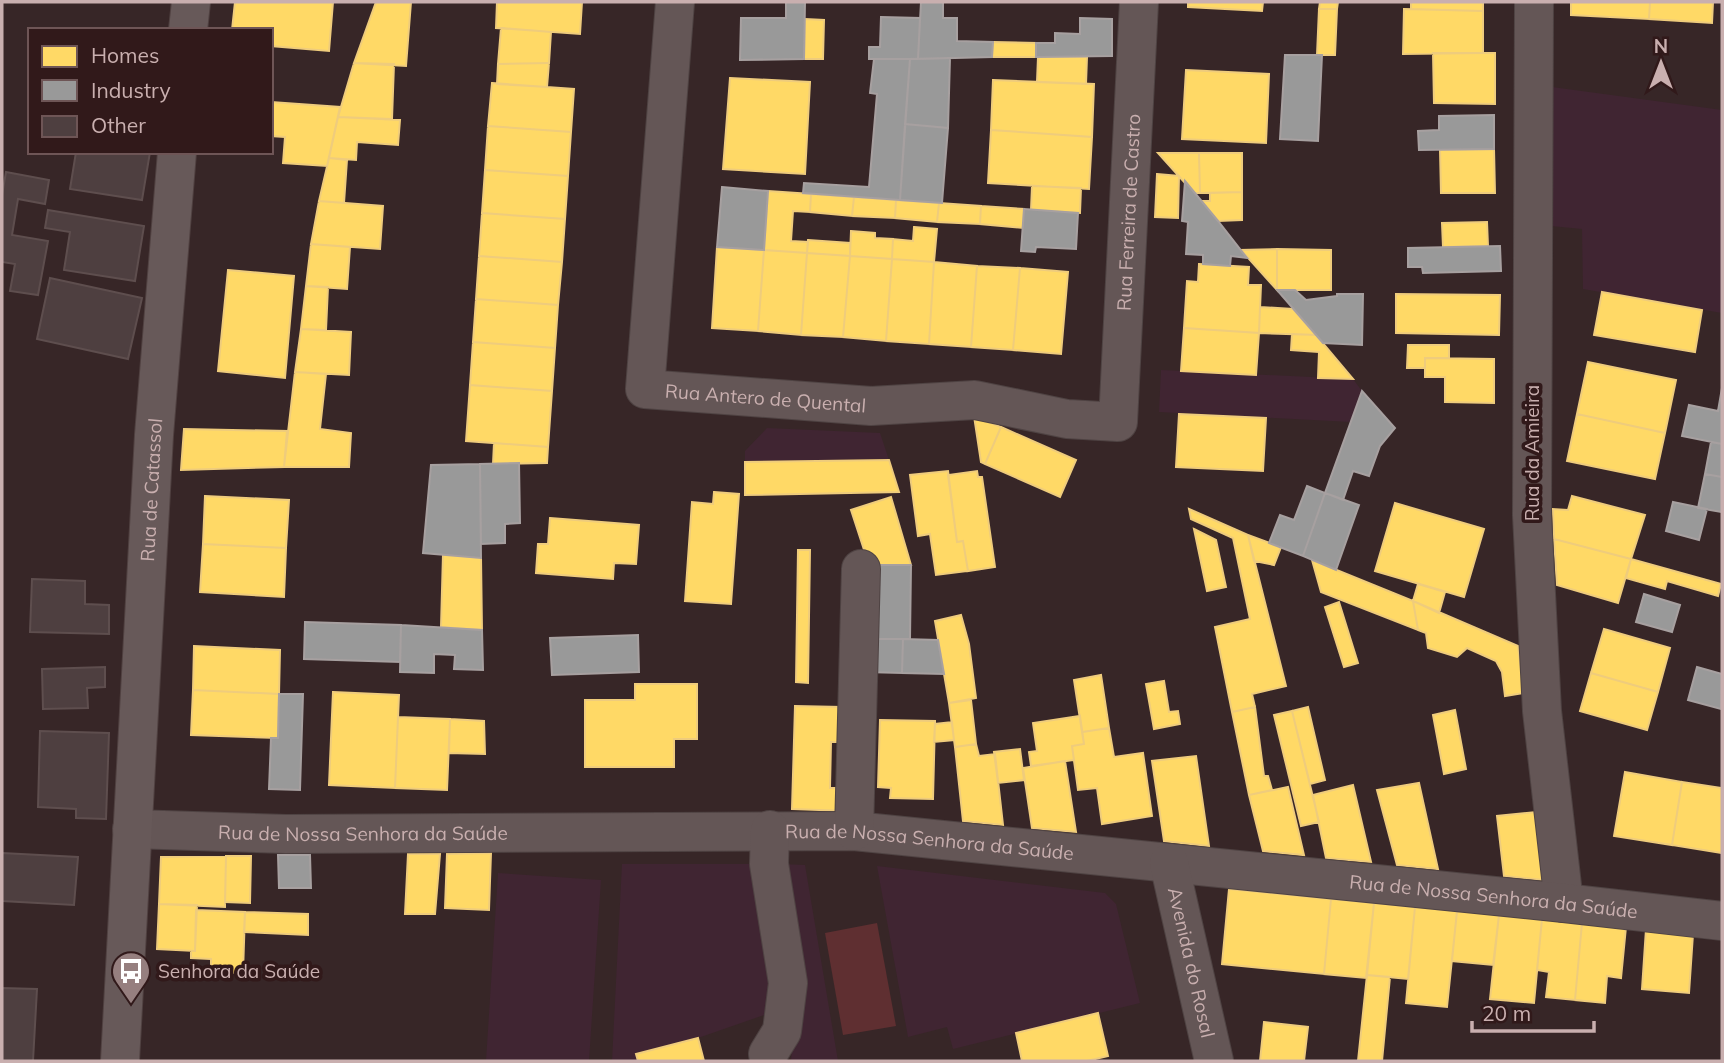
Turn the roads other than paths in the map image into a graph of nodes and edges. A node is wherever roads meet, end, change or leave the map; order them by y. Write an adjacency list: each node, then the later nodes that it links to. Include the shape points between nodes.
1 (191, 2): 5 (main road)
2 (675, 2): 7 (street, Rua Antero de Quental, via 645,389 871,406 975,400 1067,419)
3 (1139, 2): 7 (street, Rua Ferreira de Castro)
4 (1534, 2): 13 (street, Rua da Amieira, via 1532,514 1542,711)
5 (188, 28)
6 (177, 154): 9 (main road, Rua de Catassol, via 155,422)
7 (1118, 422)
8 (861, 569): 11 (street)
9 (132, 829): 10 (street, Rua de Nossa Senhora da Saúde, via 286,834); 16 (main road, Rua de Catassol)
10 (770, 830): 11 (street, Rua de Nossa Senhora da Saúde); 15 (street, via 769,864 788,983 782,1031)
11 (854, 831): 12 (street, Rua de Nossa Senhora da Saúde)
12 (1169, 863): 13 (street, Rua de Nossa Senhora da Saúde); 17 (street, Avenida do Rosal)
13 (1564, 903): 14 (street, Rua de Nossa Senhora da Saúde)
14 (1722, 921)
15 (768, 1054)
16 (120, 1061)
17 (1214, 1061)

